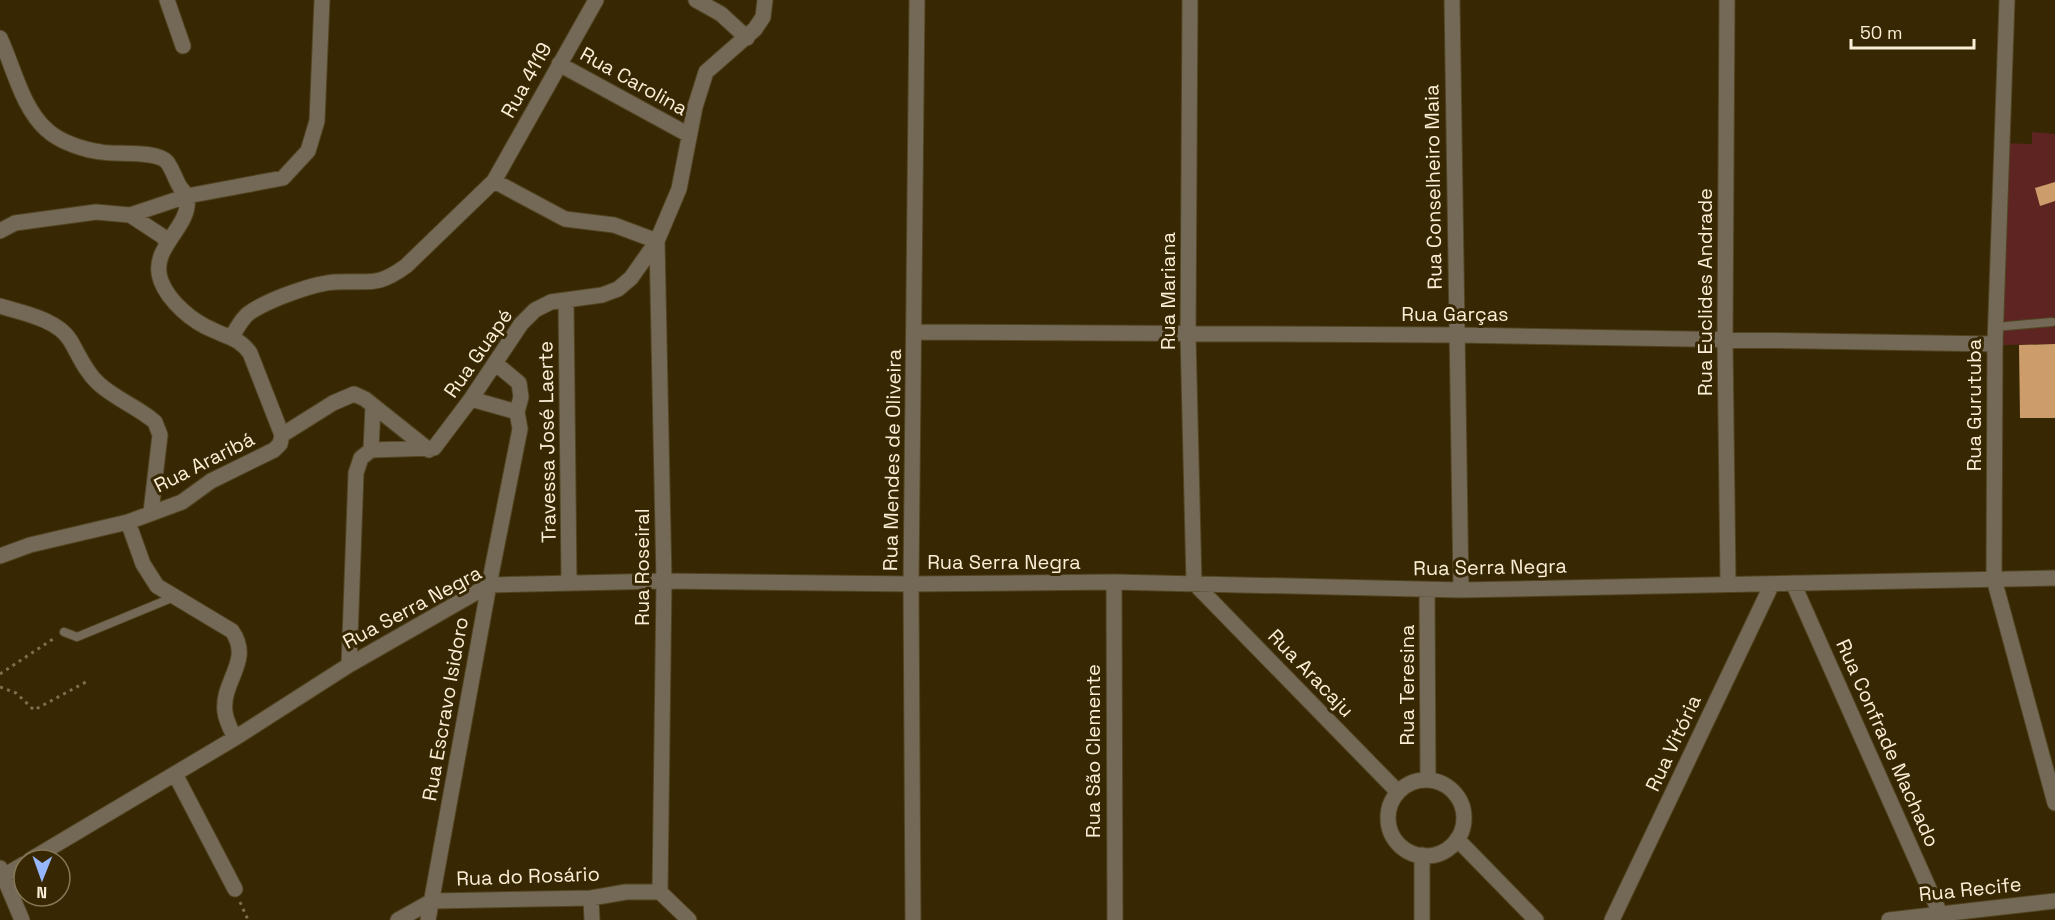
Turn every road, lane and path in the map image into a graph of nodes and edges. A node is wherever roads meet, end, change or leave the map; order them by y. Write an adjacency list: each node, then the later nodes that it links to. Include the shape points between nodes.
1 (167, 0): 13 (street)
2 (322, 0): 17 (street, via 317,122 308,151 283,178)
3 (596, 0): 14 (street, Rua 4119)
4 (696, 0): 12 (street, via 721,14)
5 (765, 0): 12 (street, Rua Guapé, via 763,17)
6 (917, 0): 26 (street, Rua Mendes de Oliveira)
7 (1190, 0): 27 (street, Rua Mariana)
8 (1452, 0): 28 (street, Rua Conselheiro Maia)
9 (1727, 0): 30 (street, Rua Euclides Andrade)
10 (2007, 0): 25 (street, Rua Gurutuba)
11 (0, 38): 17 (street, via 26,102 48,131 97,152 165,159)
12 (747, 38): 15 (street, Rua Guapé, via 706,72)
13 (183, 46)
14 (559, 64): 15 (street, Rua Carolina); 16 (street, Rua 4119)
15 (689, 135): 20 (street, Rua Guapé, via 679,189)
16 (494, 181): 20 (street, via 565,219 614,225); 29 (street, Rua 4119, via 391,277 374,283 334,282 290,295 251,311)
17 (187, 196): 18 (street); 21 (street, via 184,213)
18 (130, 214): 19 (street, via 96,212 15,224); 21 (street)
19 (0, 231)
20 (657, 241): 22 (street, Rua Guapé, via 631,278 618,289); 44 (street, Rua Roseiral)
21 (168, 243): 29 (street, via 158,260 165,291 202,325)
22 (566, 301): 32 (street, Rua Guapé, via 551,302 535,310 520,324); 45 (street, Travessa José Laerte)
23 (0, 306): 39 (street, via 57,328 68,338 95,381 156,422 160,435)
24 (2052, 322): 25 (lane)
25 (1996, 327): 31 (street, Rua Gurutuba)
26 (914, 332): 27 (street, Rua Garças); 49 (street, Rua Mendes de Oliveira)
27 (1188, 335): 28 (street, Rua Garças); 47 (street, Rua Mariana)
28 (1456, 335): 30 (street, Rua Garças); 54 (street, Rua Conselheiro Maia)
29 (232, 336): 36 (street, via 250,353)
30 (1725, 339): 31 (street, Rua Garças); 50 (street, Rua Euclides Andrade)
31 (1995, 344): 43 (street, Rua Gurutuba)
32 (495, 363): 33 (street, Rua Guapé); 35 (street, Rua Escravo Isidoro, via 519,383)
33 (471, 399): 35 (street); 38 (street, Rua Guapé, via 438,445)
34 (373, 406): 36 (street, Rua Araribá, via 354,394); 37 (street); 38 (street, Rua Araribá)
35 (517, 412): 52 (street, Rua Escravo Isidoro, via 520,429)
36 (282, 435): 39 (street, Rua Araribá, via 274,450 211,481 182,502)
37 (371, 450): 38 (street); 57 (street, via 361,458 356,473)
38 (429, 450)
39 (151, 512): 40 (street, Rua Araribá)
40 (128, 522): 41 (street, Rua Araribá); 55 (street, via 157,586)
41 (0, 556)
42 (2055, 578): 43 (street, Rua Serra Negra)
43 (1994, 579): 48 (street, Rua Serra Negra); 65 (street, Rua Gurutuba)
44 (664, 581): 45 (street, Rua Serra Negra); 49 (street, Rua Serra Negra); 71 (street, Rua Roseiral)
45 (569, 582): 52 (street, Rua Serra Negra)
46 (1114, 582): 47 (street, Rua Serra Negra); 49 (street, Rua Serra Negra); 82 (street, Rua São Clemente)
47 (1194, 583): 53 (street, Rua Serra Negra); 64 (street, Rua Aracaju)
48 (1793, 583): 51 (street, Rua Serra Negra); 75 (street, Rua Confrade Machado)
49 (911, 584): 81 (street, Rua Mendes de Oliveira)
50 (1728, 584): 51 (street, Rua Serra Negra); 54 (street, Rua Serra Negra)
51 (1772, 584): 85 (street, Rua Vitória)
52 (489, 585): 57 (street, Rua Serra Negra); 73 (street, Rua Escravo Isidoro)
53 (1427, 590): 54 (street, Rua Serra Negra); 63 (street, Rua Teresina)
54 (1461, 590)
55 (174, 597): 56 (lane, via 77,637); 61 (street, via 232,631 239,642 240,655 225,710)
56 (64, 632): 58 (path)
57 (349, 665): 61 (street, Rua Serra Negra)
58 (0, 674)
59 (86, 682): 60 (path, via 34,710 16,693)
60 (0, 687)
61 (235, 738): 62 (street, Rua Serra Negra)
62 (175, 774): 67 (street, Rua Serra Negra); 70 (street)
63 (1428, 780): 64 (street, via 1407,785); 66 (street, via 1449,788 1462,806 1462,829)
64 (1398, 792): 68 (street, via 1388,813 1388,825 1400,846)
65 (2055, 803)
66 (1457, 839): 68 (street, via 1442,852); 84 (street)
67 (50, 848)
68 (1422, 855): 83 (street)
69 (1, 874): 76 (street)
70 (235, 889)
71 (660, 892): 72 (street, Rua do Rosário); 80 (street)
72 (591, 898): 73 (street, Rua do Rosário); 79 (street)
73 (432, 901): 77 (street, Rua do Rosário); 78 (street, Rua Escravo Isidoro)
74 (2055, 901): 75 (street, Rua Recife)
75 (1942, 916): 86 (street, Rua Recife)
76 (22, 920)
77 (398, 920)
78 (428, 920)
79 (592, 920)
80 (689, 920)
81 (913, 920)
82 (1115, 920)
83 (1422, 920)
84 (1536, 920)
85 (1612, 920)
86 (1889, 920)

